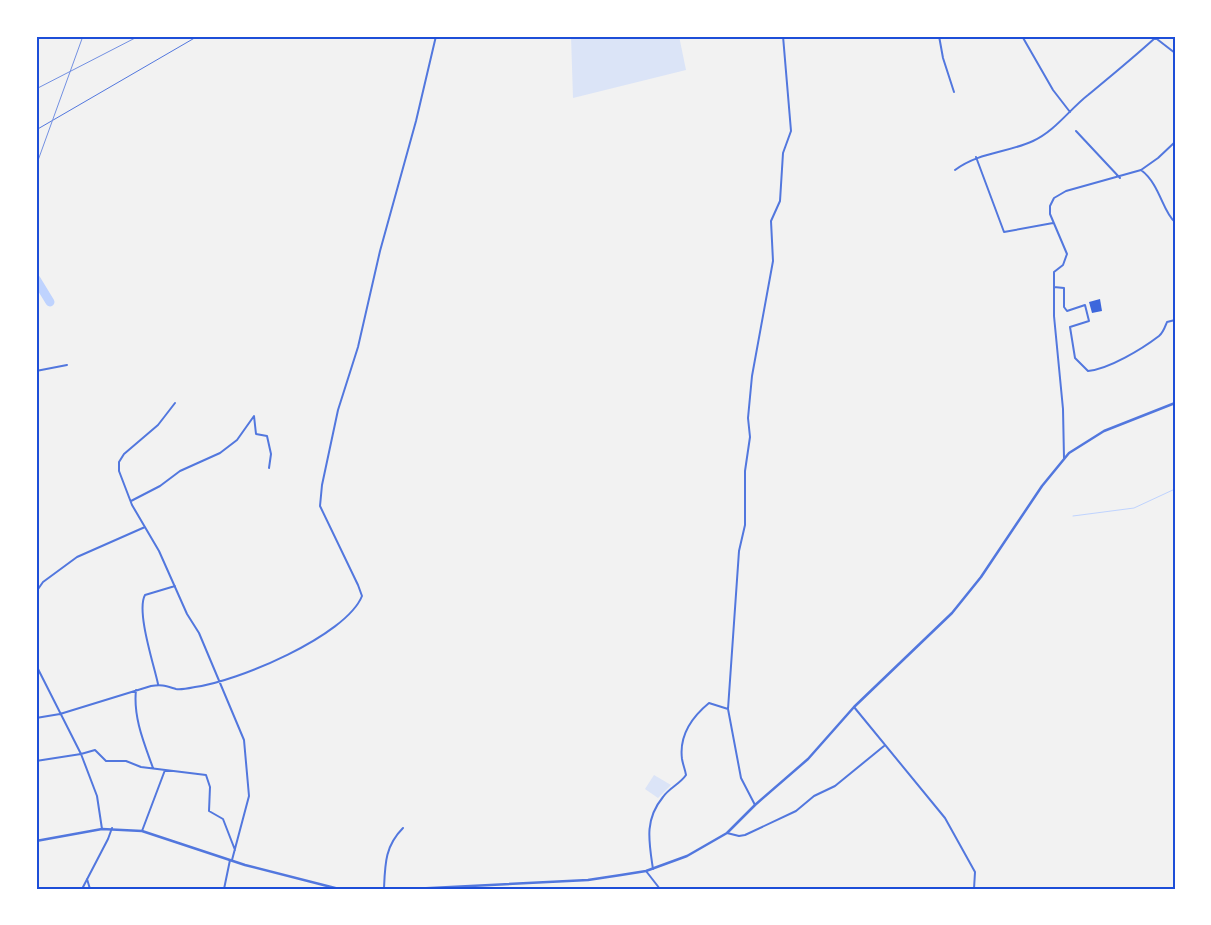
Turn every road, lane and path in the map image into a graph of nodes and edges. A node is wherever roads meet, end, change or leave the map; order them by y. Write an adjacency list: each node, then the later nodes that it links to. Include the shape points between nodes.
1 (198, 36): 10 (lane)
2 (436, 36): 32 (street, via 358,347 338,410 322,485 320,506 362,596 358,605 326,635 256,671)
3 (783, 36): 36 (street, via 791,131 783,152 780,201 771,221 772,266 752,376 745,525 739,550)
4 (939, 36): 8 (street)
5 (1022, 36): 9 (street, via 1053,90)
6 (1154, 37): 7 (street); 9 (street)
7 (1175, 53)
8 (954, 92)
9 (1071, 113): 13 (street, via 1034,141)
10 (36, 130)
11 (1076, 131): 16 (street)
12 (1175, 142): 15 (street)
13 (976, 157): 14 (street); 18 (street, via 1004,232)
14 (955, 170)
15 (1141, 170): 16 (street); 17 (street, via 1153,183 1169,218)
16 (1120, 178): 18 (street, via 1054,198 1050,206)
17 (1175, 222)
18 (1052, 223): 19 (street, via 1067,254 1063,265 1054,272)
19 (1054, 287): 20 (street, via 1064,288 1067,311 1085,305 1087,308 1089,321 1070,327 1074,358 1088,370 1101,370 1118,361 1161,335 1168,322); 25 (street)
20 (1175, 320)
21 (67, 365): 22 (street)
22 (36, 371)
23 (175, 403): 27 (street, via 158,426 132,445 119,462 119,471)
24 (1175, 403): 25 (street, via 1104,431)
25 (1064, 458): 35 (street, via 952,614)
26 (269, 468): 27 (street, via 271,454 267,436 256,434 254,416 237,440 220,453 180,471)
27 (131, 501): 28 (street)
28 (145, 527): 29 (street); 30 (street, via 77,557 43,582)
29 (175, 586): 32 (street); 33 (street, via 146,595 143,600 145,629)
30 (36, 592)
31 (36, 665): 37 (street)
32 (218, 680): 33 (street, via 178,689); 51 (street, via 244,740 249,796)
33 (158, 684): 34 (street)
34 (136, 690): 37 (street); 42 (street, via 141,733)
35 (854, 707): 39 (street); 44 (street, via 808,759)
36 (728, 709): 44 (street, via 742,778); 53 (street, via 709,703 686,731 682,754 686,775 664,795 649,820)
37 (60, 714): 38 (street); 40 (street)
38 (36, 718)
39 (884, 746): 49 (street, via 844,781 817,794 796,811 745,835); 63 (street, via 945,818 975,872)
40 (82, 754): 41 (street); 42 (street, via 95,750 106,761 126,761); 47 (street, via 98,802)
41 (36, 761)
42 (154, 768): 43 (street)
43 (166, 769): 48 (street); 51 (street, via 206,775 210,787 209,811 223,819)
44 (755, 805): 49 (street)
45 (112, 828): 47 (street); 48 (street); 55 (street)
46 (402, 828): 60 (street, via 388,846)
47 (102, 829): 50 (street)
48 (142, 831): 52 (street)
49 (727, 833): 53 (street, via 687,856)
50 (36, 841)
51 (235, 850): 52 (street)
52 (231, 860): 58 (street); 59 (street)
53 (653, 869): 54 (street)
54 (646, 871): 61 (street, via 588,880); 62 (street)
55 (87, 880): 56 (street); 57 (street)
56 (82, 889)
57 (90, 889)
58 (224, 889)
59 (339, 889)
60 (384, 889)
61 (411, 889)
62 (660, 889)
63 (974, 889)

